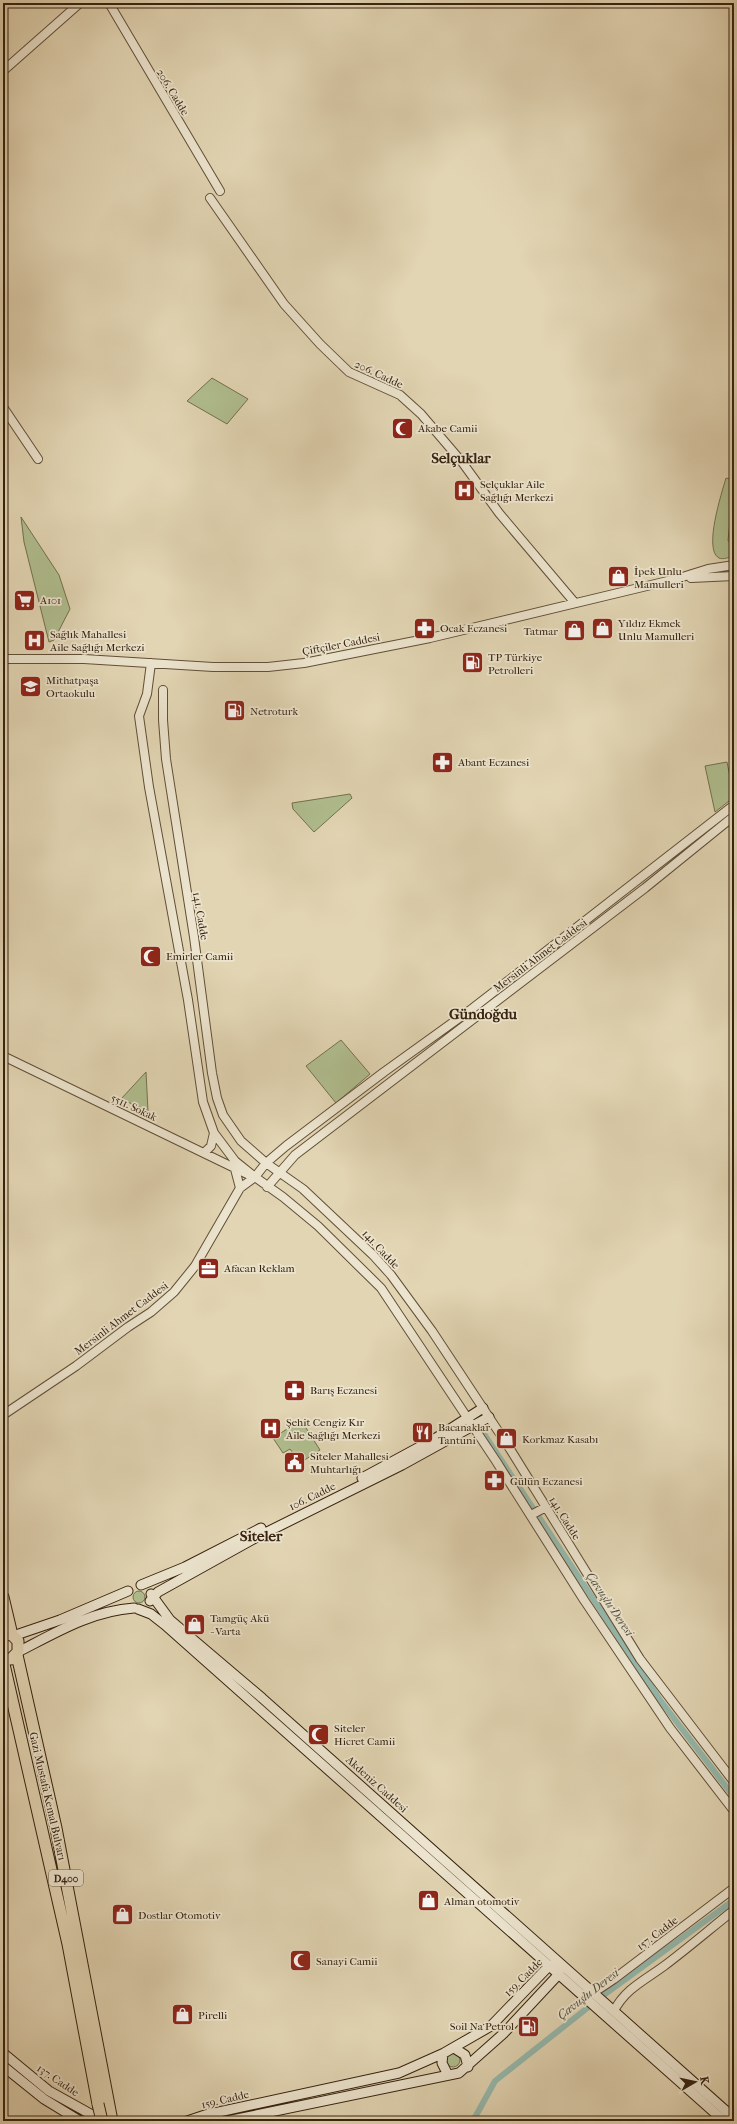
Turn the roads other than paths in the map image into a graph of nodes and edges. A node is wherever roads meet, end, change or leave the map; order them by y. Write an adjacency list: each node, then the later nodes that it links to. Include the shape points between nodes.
1 (80, 3): 3 (street)
2 (109, 3): 4 (street, 206. Cadde)
3 (3, 71)
4 (220, 191)
5 (210, 198): 11 (street, 206. Cadde, via 284,304 320,344 349,372 400,394 421,414 462,462 499,513)
6 (3, 407): 7 (street)
7 (38, 459)
8 (734, 565): 10 (street, Çiftçiler Caddesi, via 708,569)
9 (734, 576): 10 (street, Çiftçiler Caddesi)
10 (676, 579): 11 (street, Çiftçiler Caddesi)
11 (575, 603): 13 (street, Çiftçiler Caddesi, via 430,638 304,663 268,667)
12 (3, 659): 13 (street, Çiftçiler Caddesi, via 84,659)
13 (150, 663): 20 (street, via 147,694 139,716 203,1102)
14 (163, 690): 22 (street, 141. Cadde, via 162,720 166,759 216,1098 223,1115 236,1134)
15 (734, 805): 17 (street, Mersinli Ahmet Caddesi)
16 (734, 816): 18 (street, Mersinli Ahmet Caddesi)
17 (641, 878): 18 (street); 22 (street, Mersinli Ahmet Caddesi)
18 (645, 888): 24 (street, Mersinli Ahmet Caddesi, via 341,1119 295,1155)
19 (3, 1056): 21 (street, 5511. Sokak)
20 (214, 1133): 21 (street, via 211,1146); 25 (street, via 235,1161)
21 (205, 1152): 23 (street, 5511. Sokak)
22 (266, 1163): 24 (street, 141. Cadde); 25 (street, Mersinli Ahmet Caddesi)
23 (235, 1169): 25 (street, 5511. Sokak); 27 (street)
24 (280, 1172): 26 (street, Mersinli Ahmet Caddesi); 28 (street, 141. Cadde, via 326,1210 391,1275 432,1331)
25 (255, 1178): 26 (street); 27 (street, Mersinli Ahmet Caddesi)
26 (267, 1187): 30 (street, via 318,1226 381,1288)
27 (240, 1188): 29 (street, Mersinli Ahmet Caddesi, via 196,1266 174,1292 76,1366)
28 (480, 1409): 30 (main road, 106. Cadde); 31 (street, 141. Cadde)
29 (3, 1415)
30 (468, 1418): 32 (street); 35 (main road, 106. Cadde, via 370,1474 185,1567)
31 (486, 1419): 32 (main road, 106. Cadde); 33 (street, 141. Cadde)
32 (474, 1426): 34 (street); 38 (main road, 106. Cadde, via 257,1537 178,1580)
33 (545, 1507): 34 (street); 42 (street, 141. Cadde)
34 (531, 1515): 44 (street)
35 (141, 1585): 36 (main road, via 134,1586); 38 (main road, via 147,1588)
36 (128, 1591): 39 (main road, via 127,1599); 40 (main road, via 67,1617)
37 (3, 1598): 40 (highway)
38 (151, 1598): 39 (main road, via 145,1608); 50 (main road, Akdeniz Caddesi, via 170,1620 262,1698)
39 (136, 1609): 41 (main road, via 103,1614 61,1629); 51 (main road, Akdeniz Caddesi, via 151,1614 165,1625)
40 (9, 1635): 41 (highway, Gazi Mustafa Kemal Bulvarı, via 19,1645)
41 (17, 1653): 43 (highway, via 11,1659); 61 (highway, Gazi Mustafa Kemal Bulvarı / D400, via 56,1828)
42 (639, 1659): 44 (street); 46 (street, 141. Cadde)
43 (3, 1660): 45 (highway, Gazi Mustafa Kemal Bulvarı / D400)
44 (628, 1664): 47 (street, via 670,1728)
45 (7, 1692): 61 (highway, Gazi Mustafa Kemal Bulvarı / D400, via 68,1944)
46 (734, 1782)
47 (734, 1811)
48 (734, 1888): 53 (street, 157. Cadde, via 614,1979 599,1989)
49 (734, 1910): 54 (street, via 628,1991)
50 (558, 1962): 51 (main road, 159. Cadde); 52 (main road, 159. Cadde); 53 (main road, Akdeniz Caddesi)
51 (549, 1966): 52 (main road, Akdeniz Caddesi); 55 (main road, 159. Cadde, via 492,2026)
52 (559, 1974): 53 (main road, Akdeniz Caddesi); 59 (main road, 159. Cadde)
53 (586, 1993): 54 (main road); 68 (main road, via 600,2012)
54 (611, 2008): 62 (main road)
55 (454, 2048): 57 (main road, 159. Cadde); 59 (main road, via 465,2056)
56 (3, 2053): 64 (main road, 137. Cadde, via 49,2091)
57 (443, 2054): 60 (main road, via 442,2063); 66 (main road, 159. Cadde, via 399,2073)
58 (3, 2066): 63 (main road, 137. Cadde, via 44,2099)
59 (468, 2067): 60 (main road, 159. Cadde, via 459,2073)
60 (448, 2075): 67 (main road, 159. Cadde)
61 (103, 2104): 64 (highway, D400, bridge); 65 (highway, D400)
62 (734, 2118)
63 (80, 2121)
64 (102, 2121)
65 (112, 2121)
66 (187, 2121)
67 (227, 2121)
68 (724, 2121)

